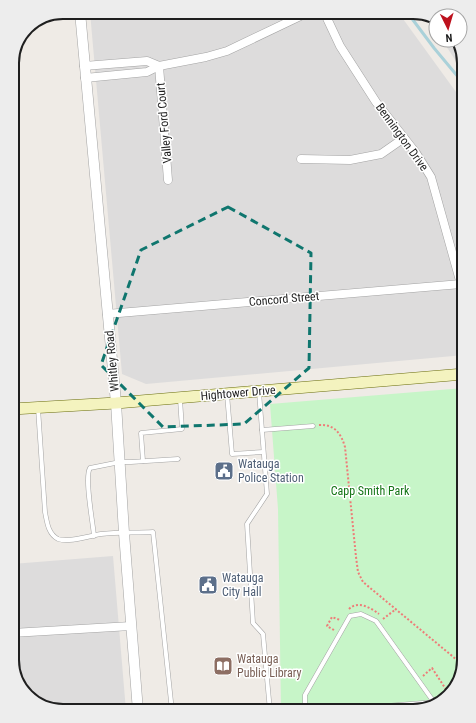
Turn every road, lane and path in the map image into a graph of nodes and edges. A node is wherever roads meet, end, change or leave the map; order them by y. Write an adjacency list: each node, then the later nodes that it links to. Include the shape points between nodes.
1 (81, 19): 4 (street, Whitley Road)
2 (294, 19): 5 (street, via 227,51)
3 (327, 19): 7 (street, Bennington Drive, via 340,46 376,102)
4 (84, 66): 5 (street, via 147,61); 6 (street, Whitley Road)
5 (159, 66): 6 (street, via 147,72); 9 (street, Valley Ford Court)
6 (85, 78): 12 (street, Whitley Road)
7 (404, 138): 8 (street, via 381,154 350,160); 10 (street, Bennington Drive, via 431,177)
8 (301, 159)
9 (168, 180)
10 (457, 273)
11 (457, 284): 12 (street, Concord Street)
12 (107, 314): 17 (street, Whitley Road)
13 (457, 375): 14 (main road, Hightower Drive)
14 (259, 391): 15 (main road, Hightower Drive); 21 (lane)
15 (227, 394): 16 (main road, Hightower Drive); 22 (lane, via 232,454)
16 (180, 397): 17 (main road, Hightower Drive); 24 (lane, via 182,429 141,433)
17 (116, 403): 18 (main road, Hightower Drive); 25 (street, Whitley Road)
18 (38, 407): 19 (main road, Hightower Drive); 27 (lane, via 48,528 59,539)
19 (19, 408)
20 (312, 426): 21 (lane); 30 (path, via 332,427 342,436 358,572 363,582)
21 (262, 430): 22 (lane)
22 (263, 452): 36 (lane, via 266,494 247,524 253,623 263,634)
23 (178, 459): 24 (lane)
24 (143, 461): 25 (lane)
25 (120, 462): 26 (street, Whitley Road); 27 (lane, via 95,466 88,471)
26 (124, 533): 27 (lane); 28 (street, Whitley Road); 35 (lane, via 153,532)
27 (94, 536)
28 (131, 626): 29 (street); 34 (street, Whitley Road)
29 (19, 633)
30 (457, 660)
31 (419, 680): 32 (path, via 432,668); 33 (lane); 37 (lane, via 376,621 361,614 350,616 305,695)
32 (446, 689)
33 (432, 700)
34 (137, 704)
35 (171, 704)
36 (269, 704)
37 (305, 704)

